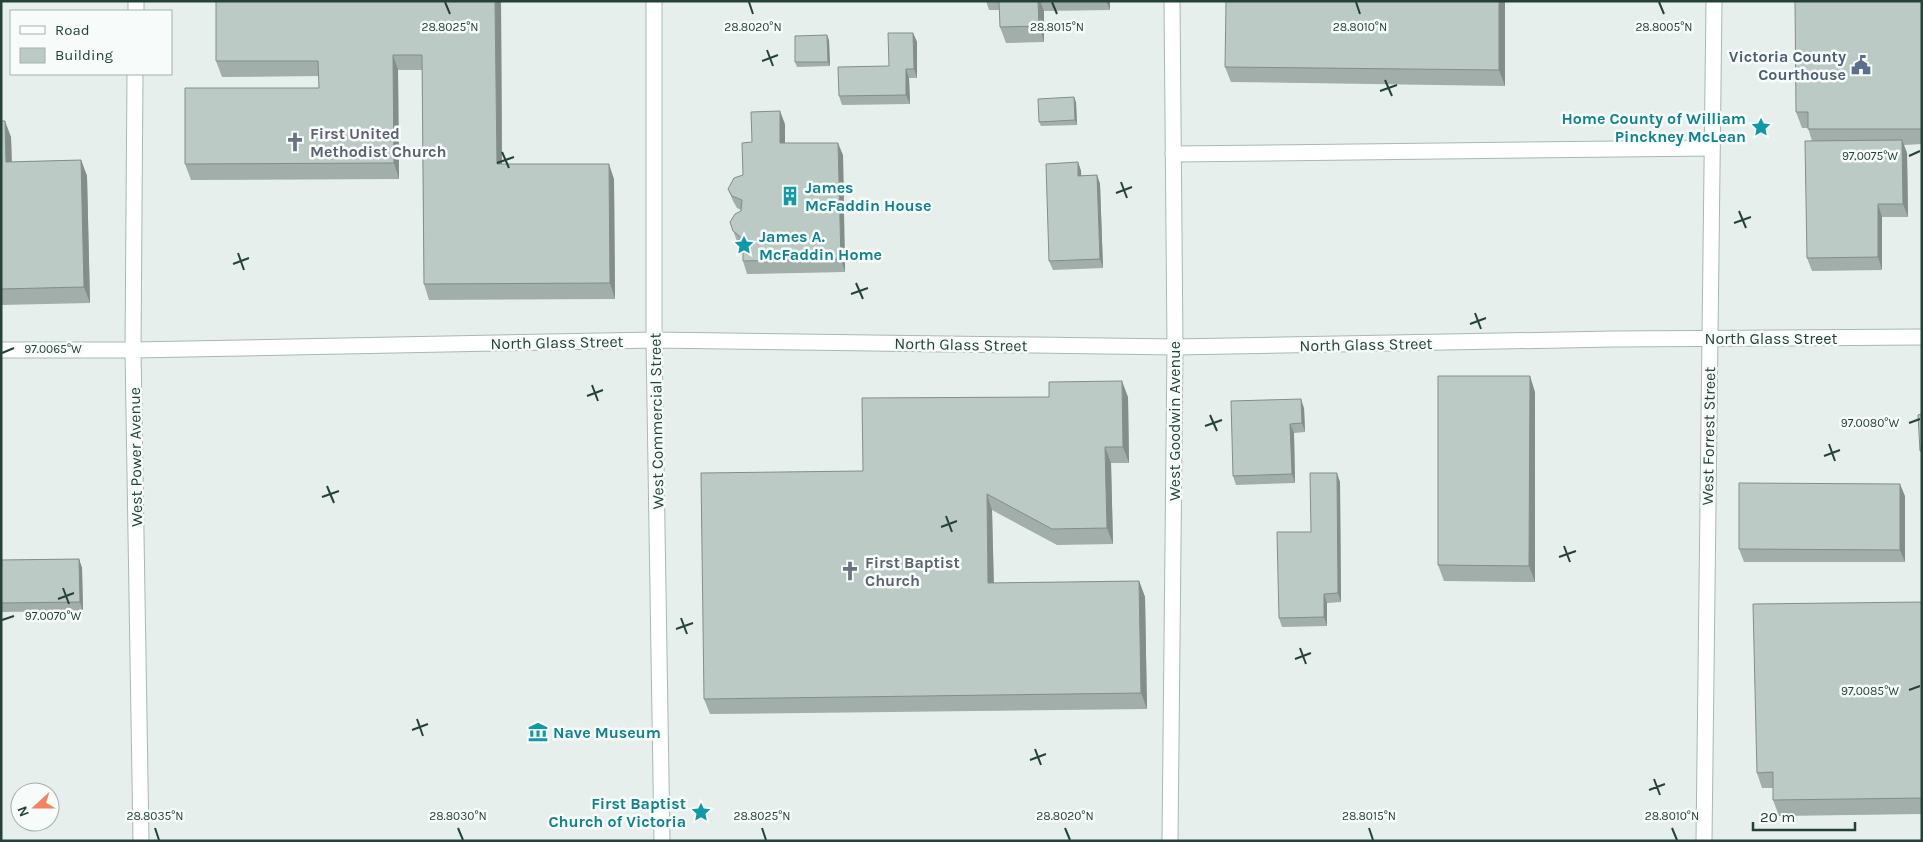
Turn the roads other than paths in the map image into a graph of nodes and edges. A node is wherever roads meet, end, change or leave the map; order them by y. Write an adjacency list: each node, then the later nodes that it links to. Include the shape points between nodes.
1 (654, 1): 9 (street, West Commercial Street)
2 (1172, 1): 6 (street, West Goodwin Avenue)
3 (1714, 1): 5 (street, West Forrest Street)
4 (135, 75): 12 (street, West Power Avenue)
5 (1712, 148): 6 (street); 8 (street, West Forrest Street)
6 (1174, 154): 10 (street, West Goodwin Avenue)
7 (1922, 337): 8 (street, North Glass Street)
8 (1709, 338): 10 (street, North Glass Street); 16 (street, West Forrest Street)
9 (654, 340): 10 (street, North Glass Street); 12 (street, North Glass Street); 14 (street, West Commercial Street)
10 (1175, 346): 15 (street, West Goodwin Avenue)
11 (1, 350): 12 (street, North Glass Street)
12 (133, 350): 13 (street, West Power Avenue)
13 (141, 841)
14 (662, 841)
15 (1170, 841)
16 (1704, 841)

